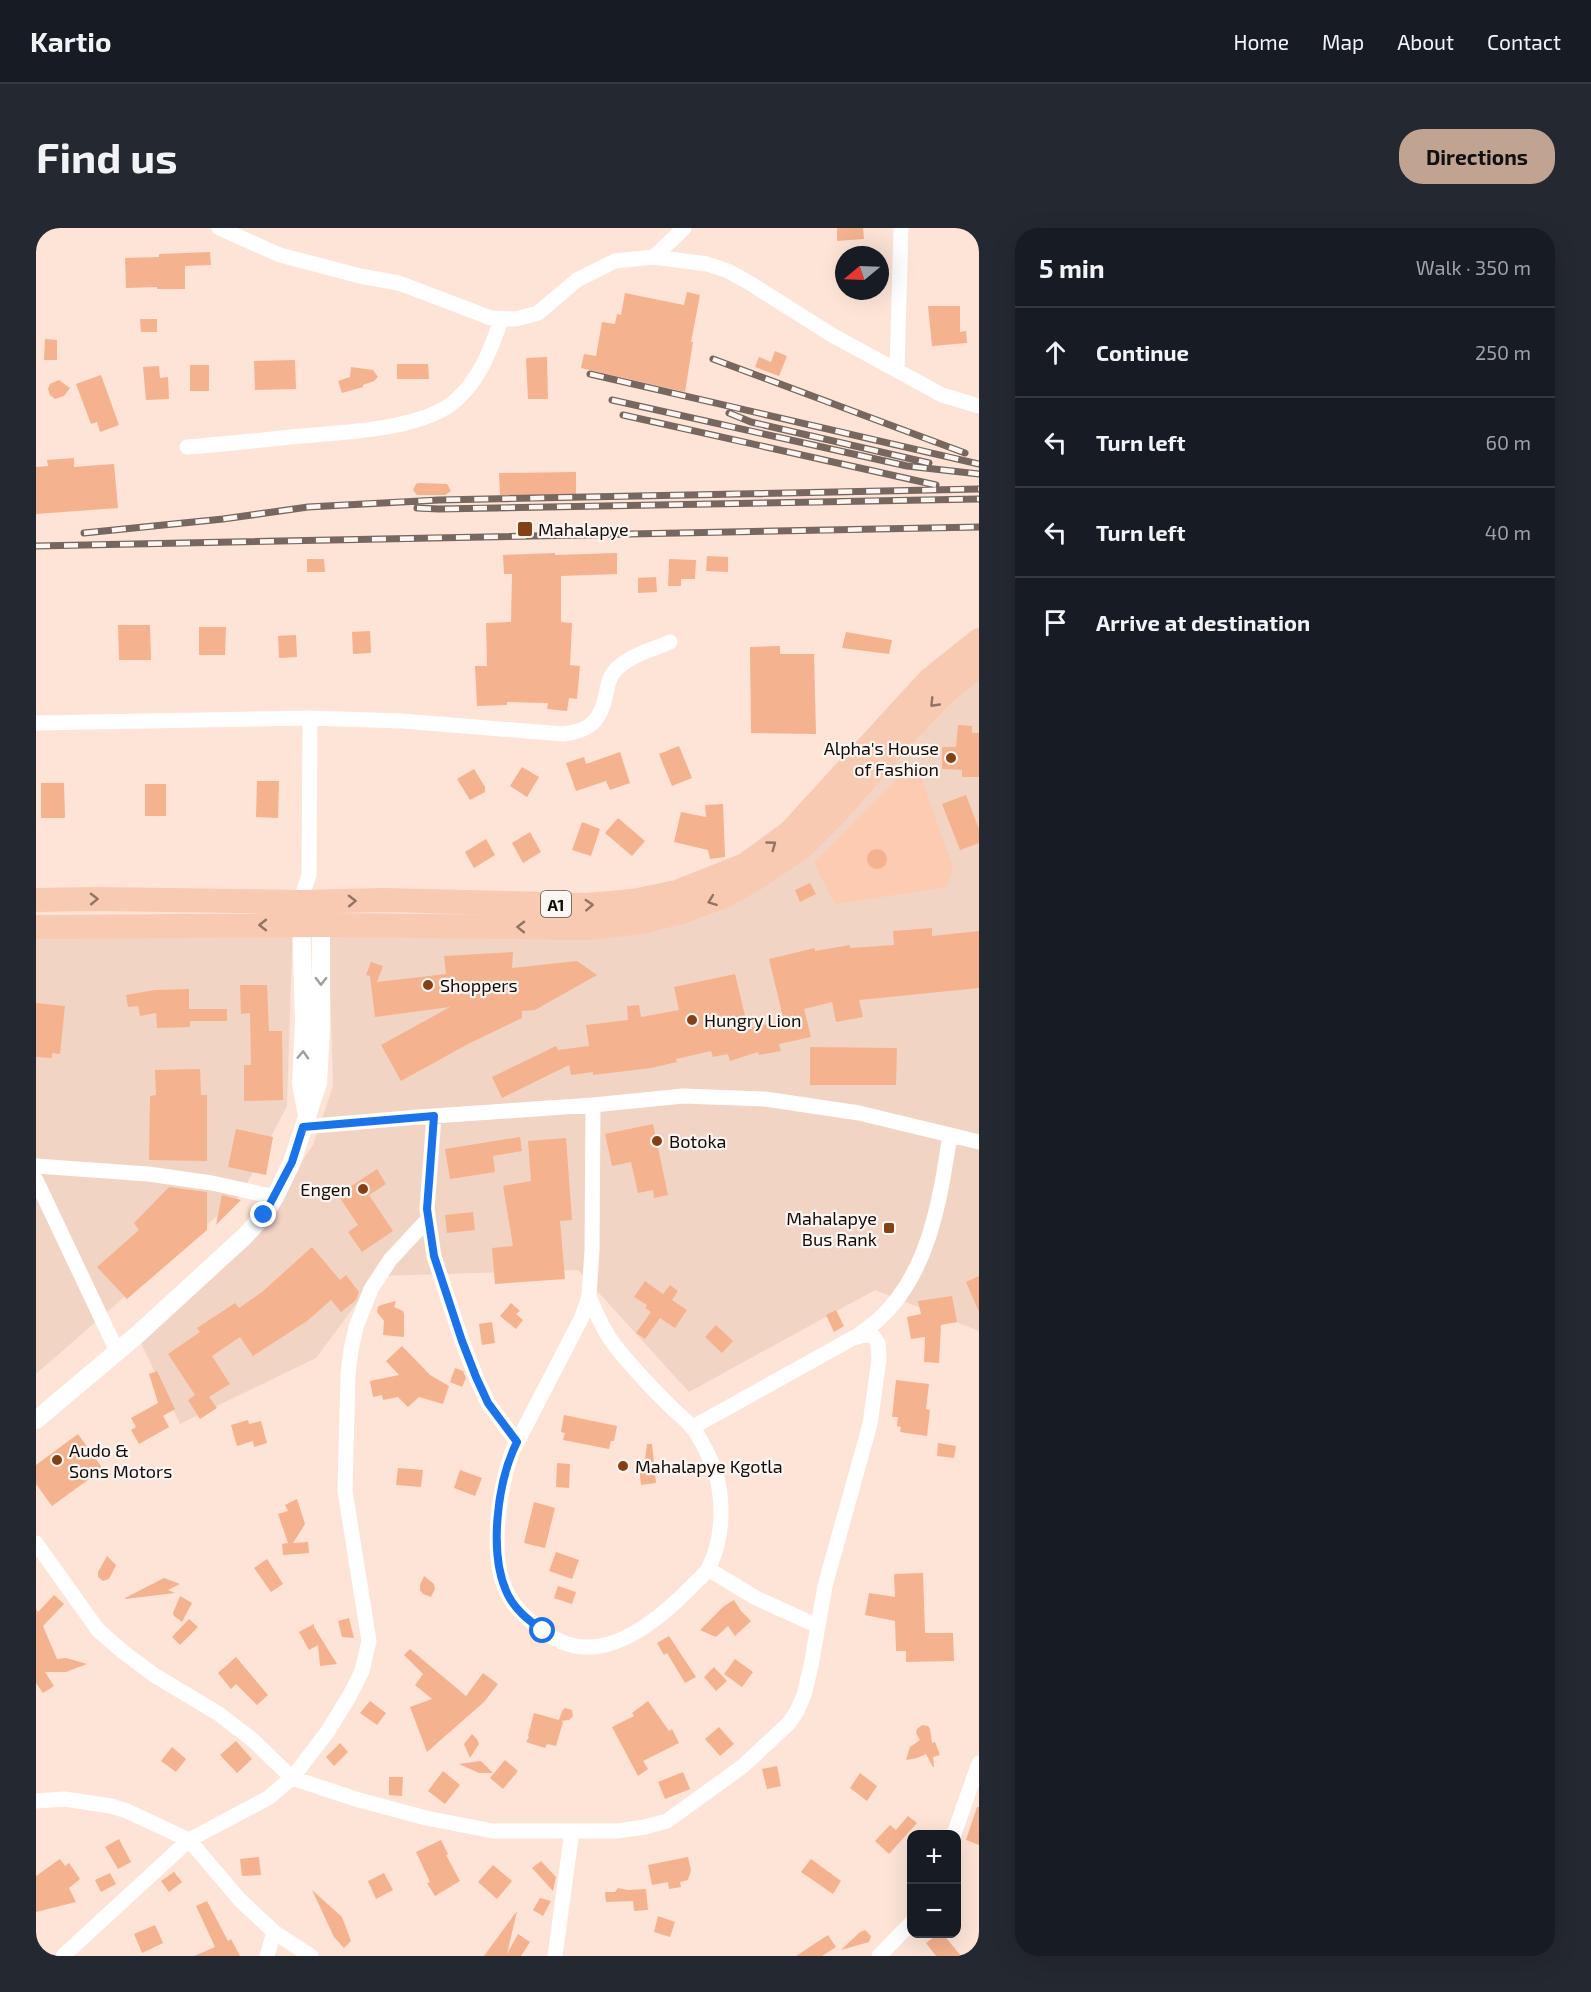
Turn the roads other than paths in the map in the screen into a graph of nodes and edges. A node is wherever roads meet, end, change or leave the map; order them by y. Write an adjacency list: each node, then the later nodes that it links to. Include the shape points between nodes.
1 (219, 228): 5 (street, via 280,255 399,283 491,318)
2 (684, 228): 4 (street)
3 (901, 228): 6 (street)
4 (654, 256): 5 (street, via 615,261 577,280 538,313); 6 (street, via 728,271)
5 (502, 318): 8 (street, via 489,353 470,384 439,411 372,429)
6 (897, 370): 7 (street, via 942,395)
7 (979, 406)
8 (187, 447)
9 (979, 640): 15 (highway, A1, one-way to 9, via 383,900 587,905 677,892 713,879 745,865 790,832 929,680)
10 (670, 642): 12 (street, via 620,666 608,682 600,716 588,728 573,733)
11 (979, 666): 15 (highway, A1, one-way to 15, via 942,695 801,848 722,897 641,922 588,928)
12 (310, 718): 13 (street); 15 (street)
13 (36, 723)
14 (36, 900): 15 (highway, A1, one-way to 15, via 96,899)
15 (311, 913): 16 (highway, A1, one-way to 16); 19 (street, via 320,1061 318,1083)
16 (36, 927)
17 (593, 1105): 18 (street); 20 (street, via 683,1096 765,1099 860,1113); 26 (street)
18 (434, 1116): 19 (street); 25 (street)
19 (305, 1120): 24 (street, via 292,1162)
20 (950, 1136): 21 (street); 27 (street, via 921,1257 888,1309)
21 (979, 1142)
22 (36, 1166): 24 (street, via 159,1176)
23 (36, 1180): 28 (street)
24 (275, 1197): 28 (street, via 245,1236)
25 (428, 1219): 31 (street, via 434,1256 462,1341 488,1403); 36 (street, via 383,1269 356,1327 348,1374 345,1491 369,1641 362,1671 350,1695)
26 (589, 1296): 30 (street, via 598,1320 615,1346); 31 (street, via 582,1317)
27 (854, 1338): 30 (street); 34 (street, via 873,1336 878,1343 877,1378 870,1424 825,1586)
28 (117, 1351): 29 (street)
29 (36, 1420)
30 (693, 1427): 33 (street, via 716,1472 722,1504 718,1540)
31 (517, 1442): 33 (street, via 504,1474 498,1520 501,1576 522,1615 543,1631 565,1644 589,1647 615,1642 645,1627 674,1605)
32 (36, 1543): 36 (street, via 106,1637 154,1675 255,1741)
33 (708, 1569): 34 (street, via 756,1598)
34 (818, 1626): 39 (street, via 807,1685 797,1711 743,1766 667,1821 617,1831)
35 (979, 1763): 38 (street)
36 (292, 1778): 39 (street, via 426,1818 493,1831); 40 (street, via 268,1798)
37 (36, 1801): 40 (street, via 64,1799 111,1806)
38 (955, 1830)
39 (572, 1831): 46 (street)
40 (189, 1840): 42 (street, via 240,1900); 43 (street)
41 (907, 1927): 47 (street)
42 (274, 1932): 44 (street); 45 (street)
43 (63, 1956)
44 (267, 1956)
45 (311, 1956)
46 (555, 1956)
47 (879, 1956)

